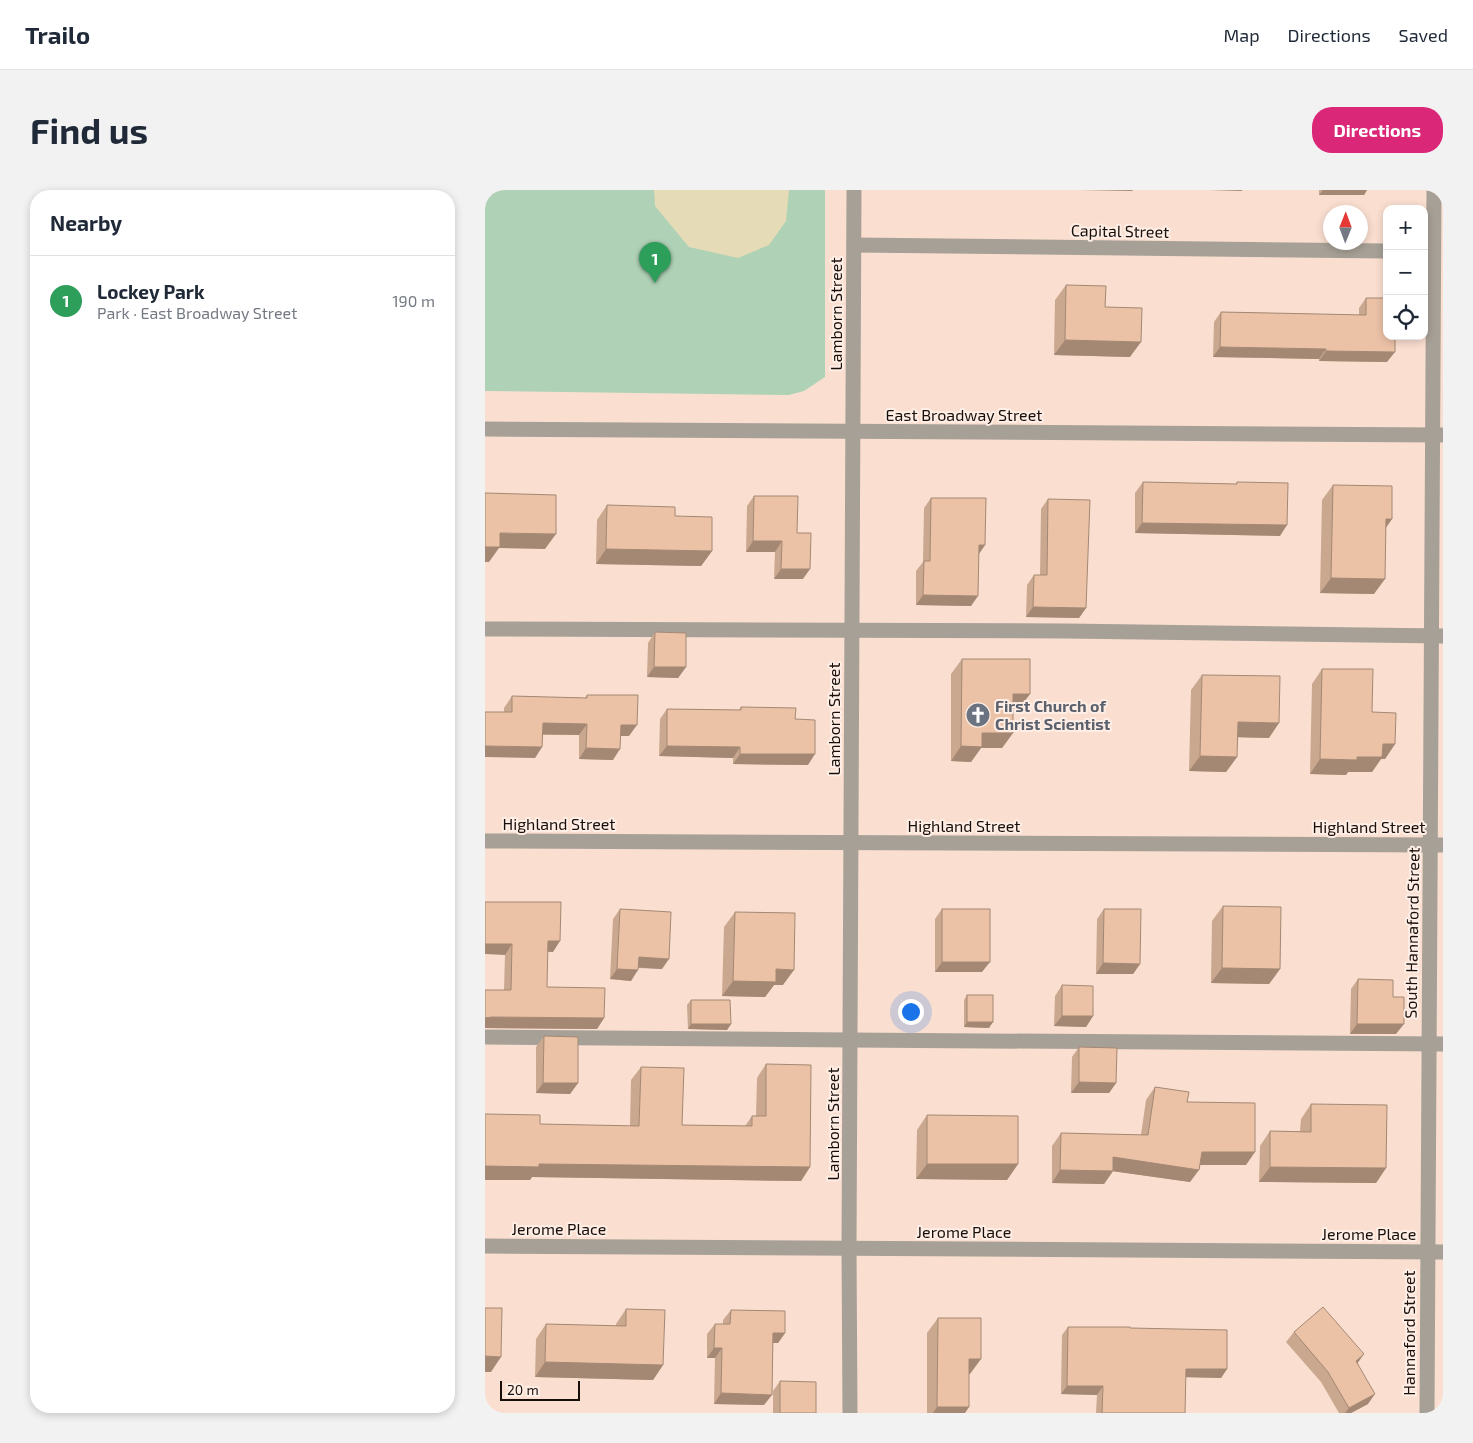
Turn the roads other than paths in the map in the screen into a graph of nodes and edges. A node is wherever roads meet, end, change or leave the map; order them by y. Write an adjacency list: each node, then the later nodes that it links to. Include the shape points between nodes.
1 (854, 190): 4 (street, Lamborn Street)
2 (1434, 190): 3 (street, South Hannaford Street)
3 (1439, 225): 6 (street, South Hannaford Street)
4 (854, 245): 5 (street, Capital Street); 8 (street, Lamborn Street)
5 (1383, 251)
6 (1429, 252): 9 (street, South Hannaford Street)
7 (485, 429): 8 (street, East Broadway Street)
8 (853, 432): 9 (street, East Broadway Street); 11 (street, Lamborn Street)
9 (1438, 435): 12 (street, South Hannaford Street)
10 (485, 629): 11 (street)
11 (852, 631): 12 (street); 14 (street, Lamborn Street)
12 (1437, 636): 15 (street, South Hannaford Street)
13 (485, 841): 14 (street, Highland Street)
14 (851, 843): 15 (street, Highland Street); 17 (street, Lamborn Street)
15 (1437, 845): 18 (street, South Hannaford Street)
16 (485, 1037): 17 (street)
17 (851, 1040): 18 (street); 20 (street, Lamborn Street)
18 (1436, 1043): 21 (street, South Hannaford Street)
19 (485, 1246): 20 (street, Jerome Place)
20 (849, 1249): 21 (street, Jerome Place); 23 (street, Lamborn Street)
21 (1427, 1252): 22 (street, Jerome Place); 24 (street, Hannaford Street)
22 (1443, 1252)
23 (850, 1413)
24 (1427, 1413)

